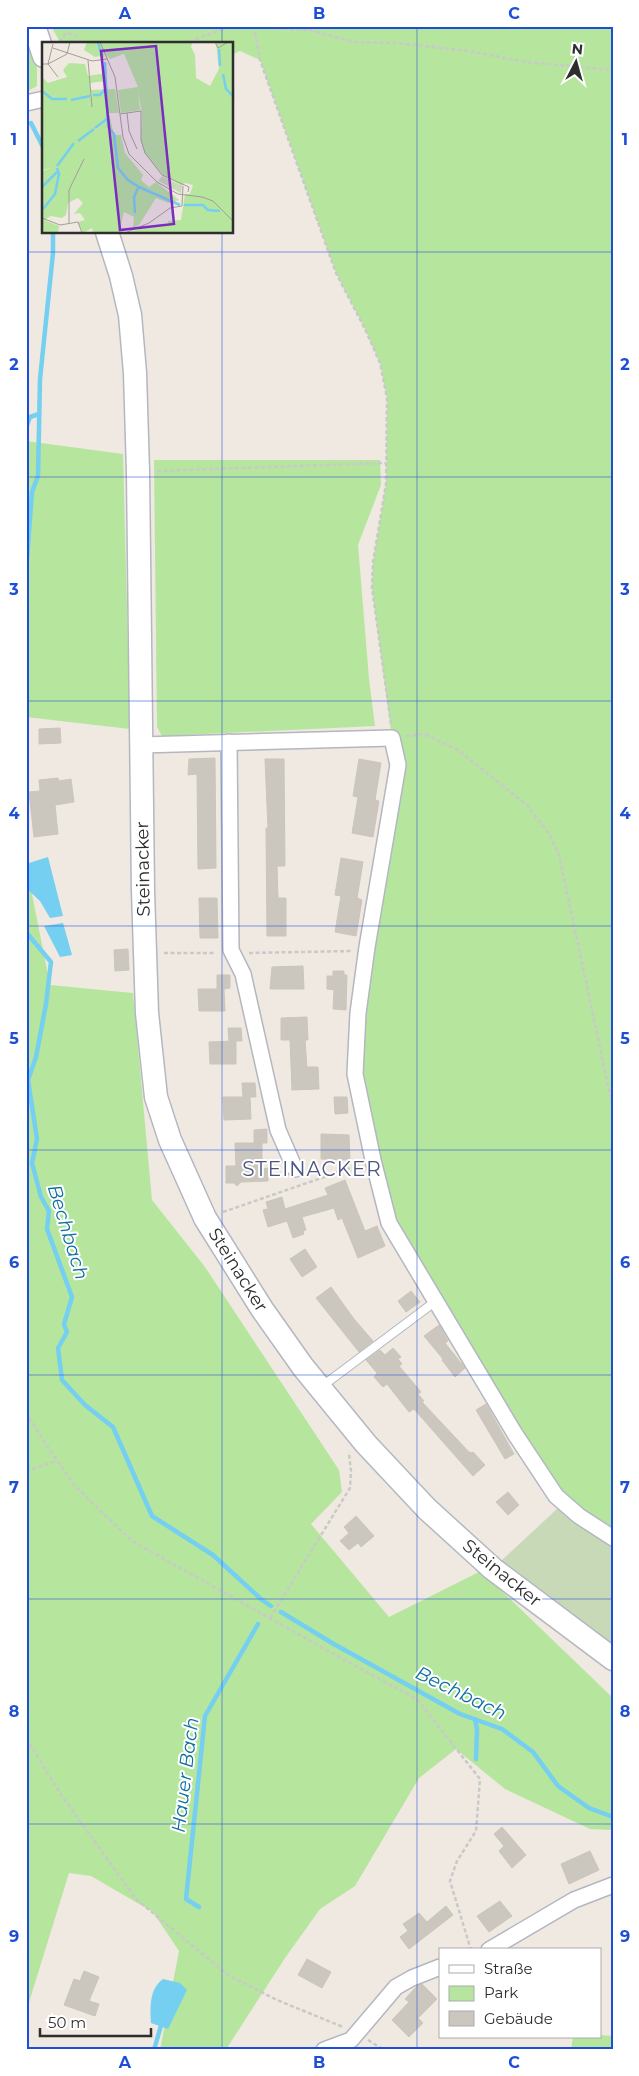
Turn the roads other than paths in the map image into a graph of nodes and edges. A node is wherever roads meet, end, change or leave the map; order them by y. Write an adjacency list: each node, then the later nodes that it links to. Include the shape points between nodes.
1 (34, 26): 2 (main road)
2 (42, 50)
3 (42, 99): 4 (street)
4 (26, 103)
5 (109, 234): 7 (main road, Steinacker, via 130,316 135,373)
6 (230, 742): 7 (street); 8 (street, via 232,953 243,974 278,1130); 9 (street, via 392,738 398,765 366,950 355,1074 389,1223)
7 (141, 745): 10 (main road, Steinacker, via 147,1013 156,1096 170,1140 205,1218 262,1309)
8 (295, 1169)
9 (436, 1301): 10 (lane); 11 (street, via 556,1496)
10 (320, 1388): 12 (main road, Steinacker, via 366,1444 428,1509 493,1569)
11 (613, 1538)
12 (613, 1659)
13 (613, 1885): 14 (street, via 574,1900)
14 (492, 1948)
15 (439, 1968): 16 (street, via 396,1987 351,2040)
16 (324, 2050)

